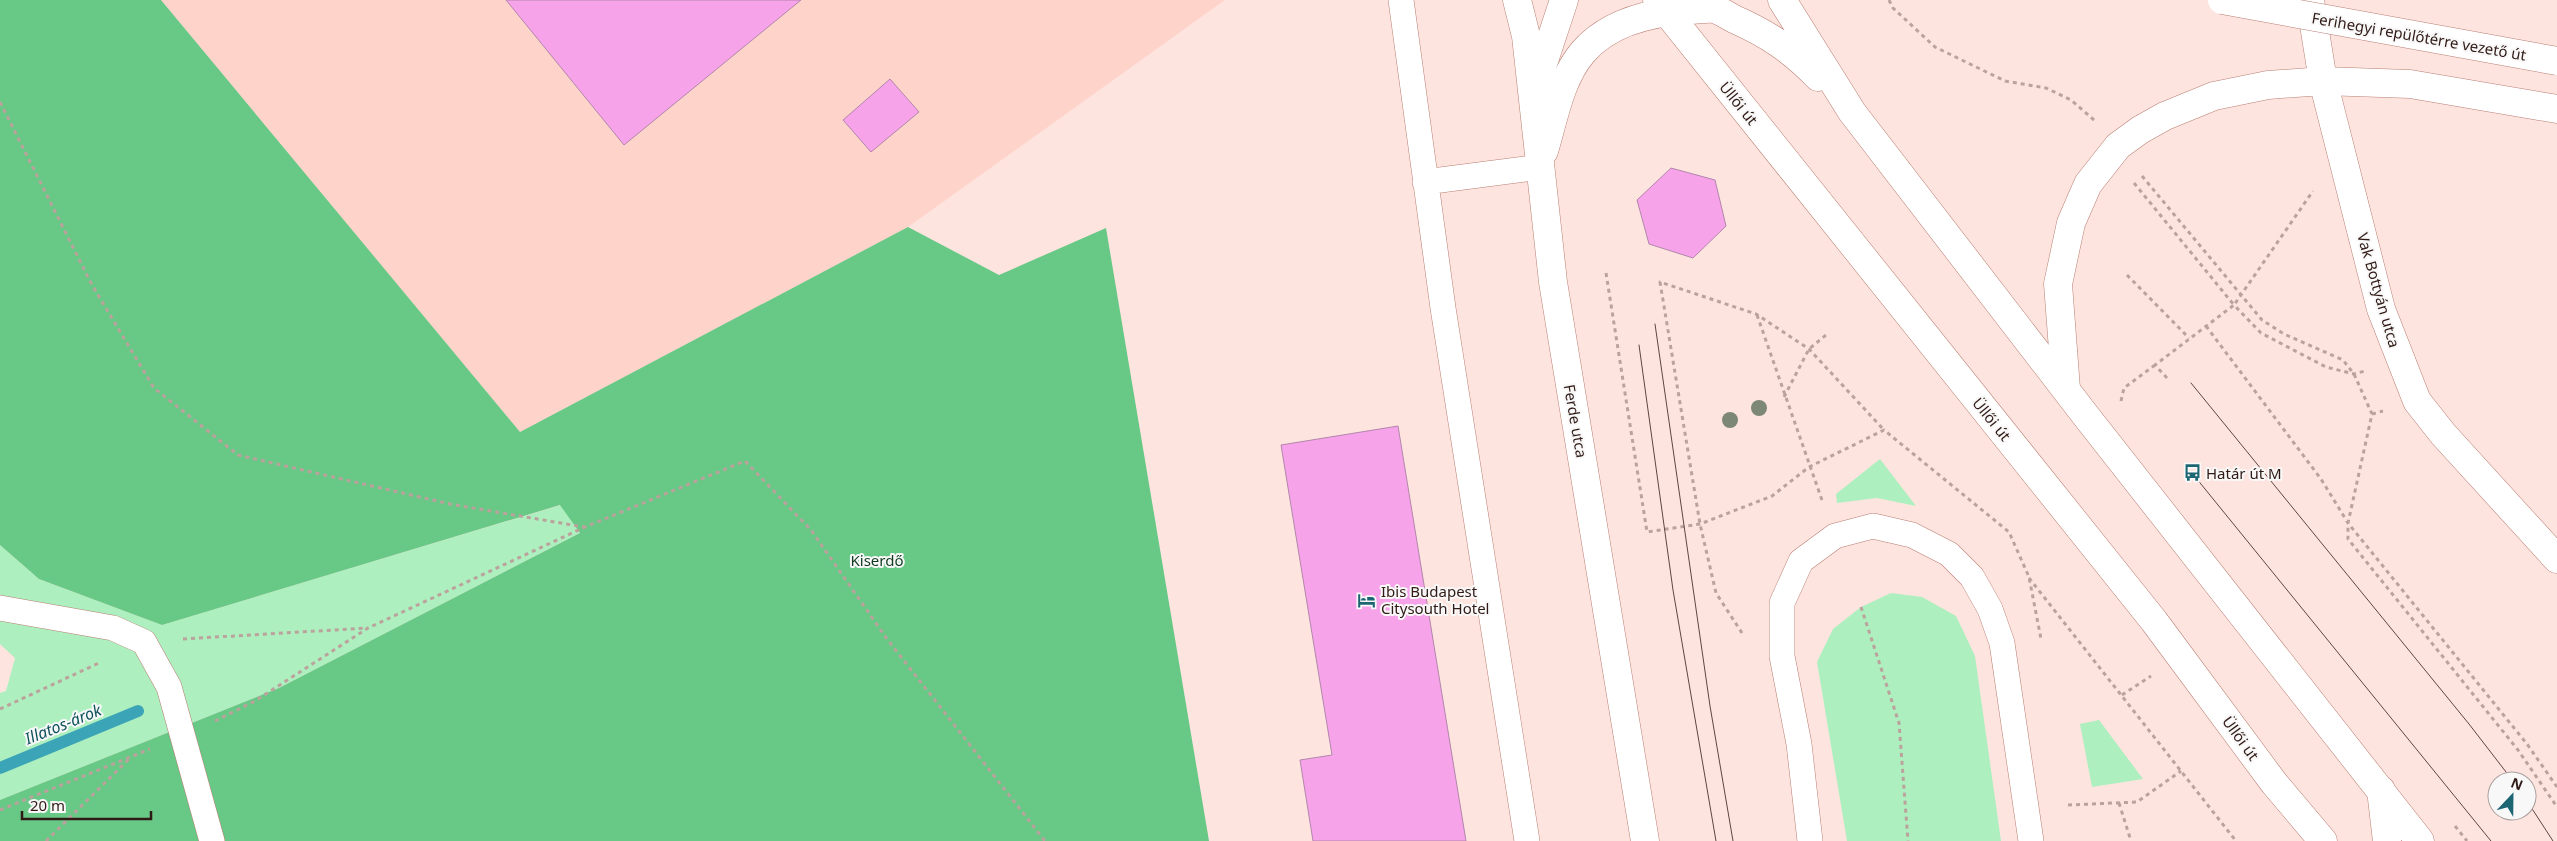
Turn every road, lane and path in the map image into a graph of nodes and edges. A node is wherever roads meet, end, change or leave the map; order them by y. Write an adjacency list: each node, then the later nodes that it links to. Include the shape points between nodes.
1 (1401, 0): 18 (lane)
2 (1517, 0): 11 (main road, Ferde utca, via 1526,36)
3 (1564, 0): 11 (main road)
4 (1782, 0): 14 (main road)
5 (1889, 0): 15 (path, via 1893,8 1935,47 2005,81 2046,88 2071,100)
6 (2222, 0): 9 (main road, Ferihegyi repülőtérre vezető út, bridge)
7 (2310, 0): 10 (main road, Vak Bottyán utca)
8 (1661, 6): 14 (main road, via 1713,9 1766,33 1798,57); 17 (main road, via 1611,31 1584,51 1560,97); 68 (main road, Üllői út, via 2154,621 2274,782)
9 (2557, 61)
10 (2323, 81): 13 (main road, via 2410,84); 15 (main road, via 2268,85 2214,96 2164,116); 16 (main road, Vak Bottyán utca)
11 (1533, 94): 17 (main road, Ferde utca)
12 (0, 102): 40 (path, via 92,285 154,388 238,455 450,504)
13 (2557, 109)
14 (1852, 112): 32 (main road)
15 (2118, 146): 21 (path); 22 (path, via 2130,179); 32 (main road, via 2088,184 2067,241 2058,284)
16 (2341, 152): 21 (path); 29 (main road, Vak Bottyán utca, via 2381,309)
17 (1540, 166): 18 (lane); 62 (main road, Ferde utca, via 1552,282)
18 (1425, 182): 61 (lane)
19 (1606, 273): 39 (path, via 1646,532)
20 (2128, 275): 26 (path)
21 (2239, 295): 22 (path); 30 (path, via 2262,320 2284,334 2343,360)
22 (2234, 305): 24 (path); 30 (path, via 2261,333 2326,367)
23 (1756, 314): 27 (path); 33 (path); 39 (path, via 1660,282)
24 (2206, 326): 26 (path); 38 (path, via 2322,479)
25 (1826, 335): 27 (path)
26 (2190, 338): 28 (path)
27 (1810, 349): 33 (path); 35 (path)
28 (2155, 364): 31 (path); 34 (path, via 2124,388)
29 (2401, 364): 30 (path); 41 (main road, Vak Bottyán utca, via 2417,401 2443,434)
30 (2354, 374): 38 (path, via 2372,414)
31 (2166, 378)
32 (2066, 389): 53 (main road)
33 (1784, 397): 36 (path)
34 (2121, 403)
35 (1884, 430): 36 (path); 42 (path, via 2010,532)
36 (1809, 467): 37 (path); 39 (path, via 1772,496)
37 (1827, 513)
38 (2348, 522): 52 (path, via 2527,744); 56 (path, via 2348,539 2518,750)
39 (1700, 524): 45 (path, via 1716,593)
40 (585, 527): 49 (path, via 368,628 255,701); 60 (path, via 745,461 811,530 887,639)
41 (2557, 559)
42 (2029, 577): 46 (path); 48 (path)
43 (1861, 607): 64 (path, via 1898,722)
44 (0, 608): 49 (lane, via 114,628 144,642 169,687)
45 (1742, 633)
46 (2042, 639)
47 (2151, 676): 48 (path)
48 (2122, 695): 51 (path)
49 (184, 737): 50 (path); 59 (lane)
50 (132, 756): 57 (path); 58 (path)
51 (2182, 772): 54 (path, via 2137,802); 67 (path)
52 (2557, 787)
53 (2381, 789): 69 (main road); 70 (main road)
54 (2119, 802): 55 (path); 66 (path)
55 (2068, 805)
56 (2557, 807)
57 (0, 810)
58 (46, 841)
59 (212, 841)
60 (1045, 841)
61 (1527, 841)
62 (1645, 841)
63 (1810, 841): 65 (lane, via 1800,744 1782,656 1782,603 1801,562 1836,536 1874,526 1912,535 1949,554 1972,577 1990,610 2002,643)
64 (1908, 841)
65 (2031, 841)
66 (2131, 841)
67 (2236, 841)
68 (2323, 841)
69 (2387, 841)
70 (2420, 841)

